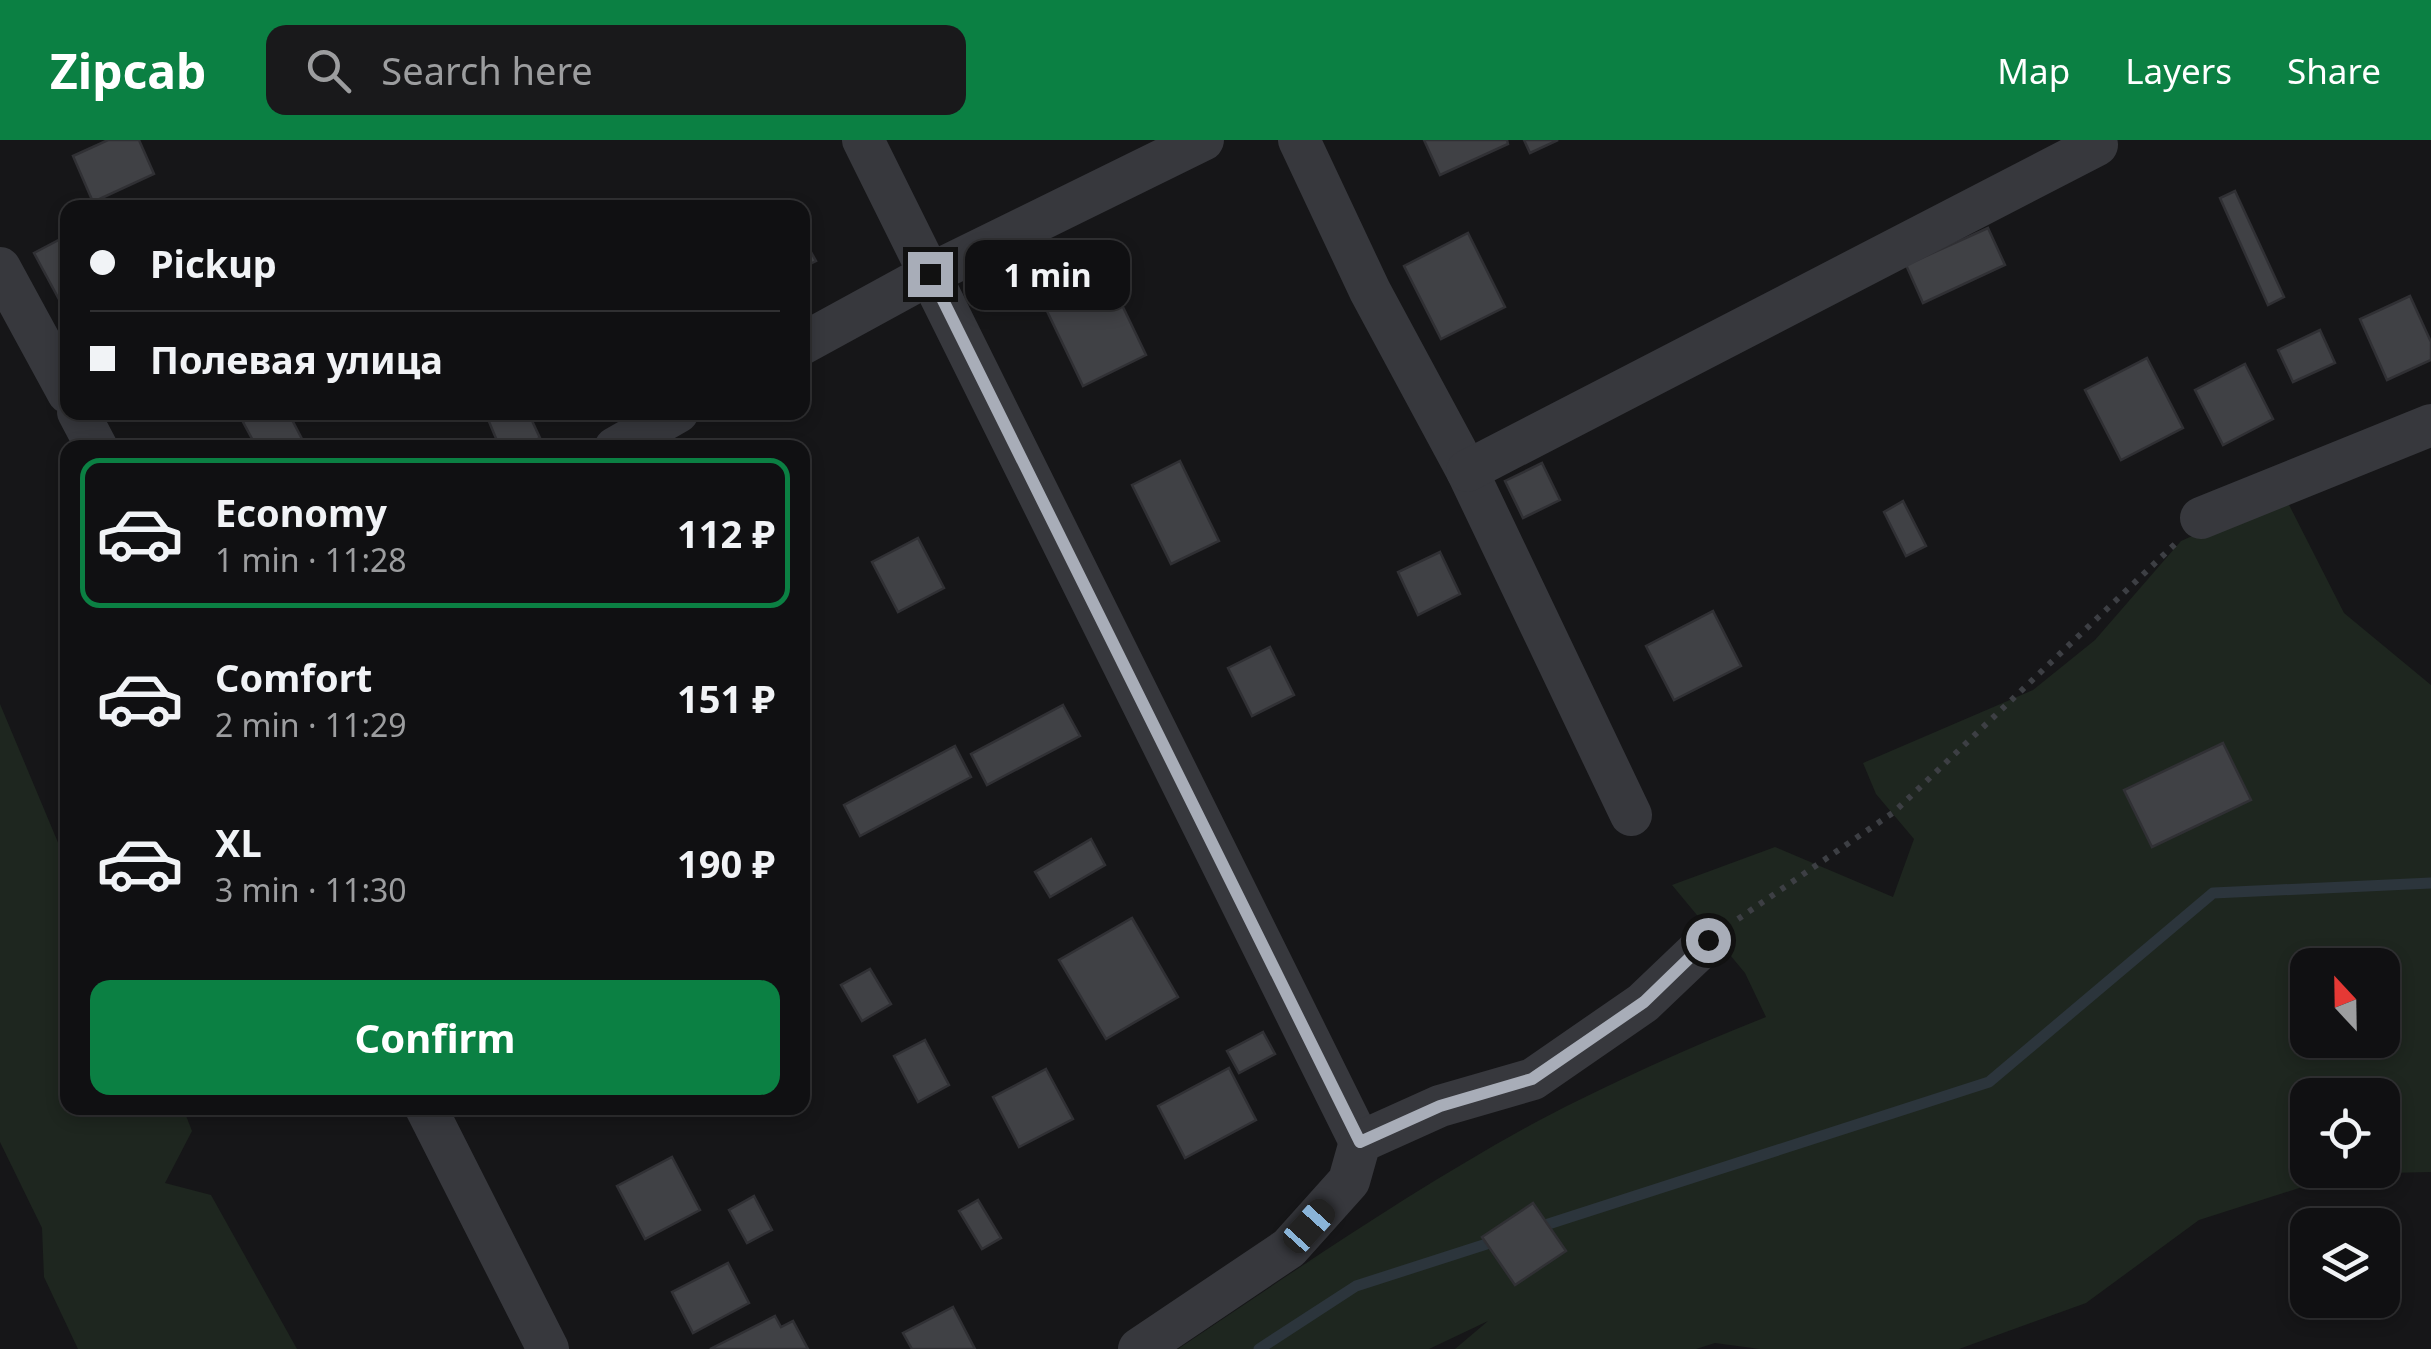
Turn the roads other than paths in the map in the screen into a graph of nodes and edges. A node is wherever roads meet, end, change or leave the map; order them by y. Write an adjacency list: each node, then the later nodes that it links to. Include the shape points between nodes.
1 (863, 140): 6 (street)
2 (1203, 140): 6 (street)
3 (1299, 140): 12 (street, via 1370,291)
4 (2097, 145): 12 (street)
5 (0, 268): 8 (street)
6 (930, 274): 7 (street); 17 (street)
7 (810, 340)
8 (60, 378)
9 (664, 420): 11 (street)
10 (2431, 425): 13 (street)
11 (629, 440)
12 (1467, 471): 14 (street)
13 (2201, 518)
14 (1631, 815)
15 (1708, 940): 17 (street, via 1644,1002 1532,1079 1440,1106)
16 (430, 1115): 18 (street)
17 (1360, 1142): 19 (street, via 1349,1181 1289,1248)
18 (548, 1349)
19 (1138, 1349)

